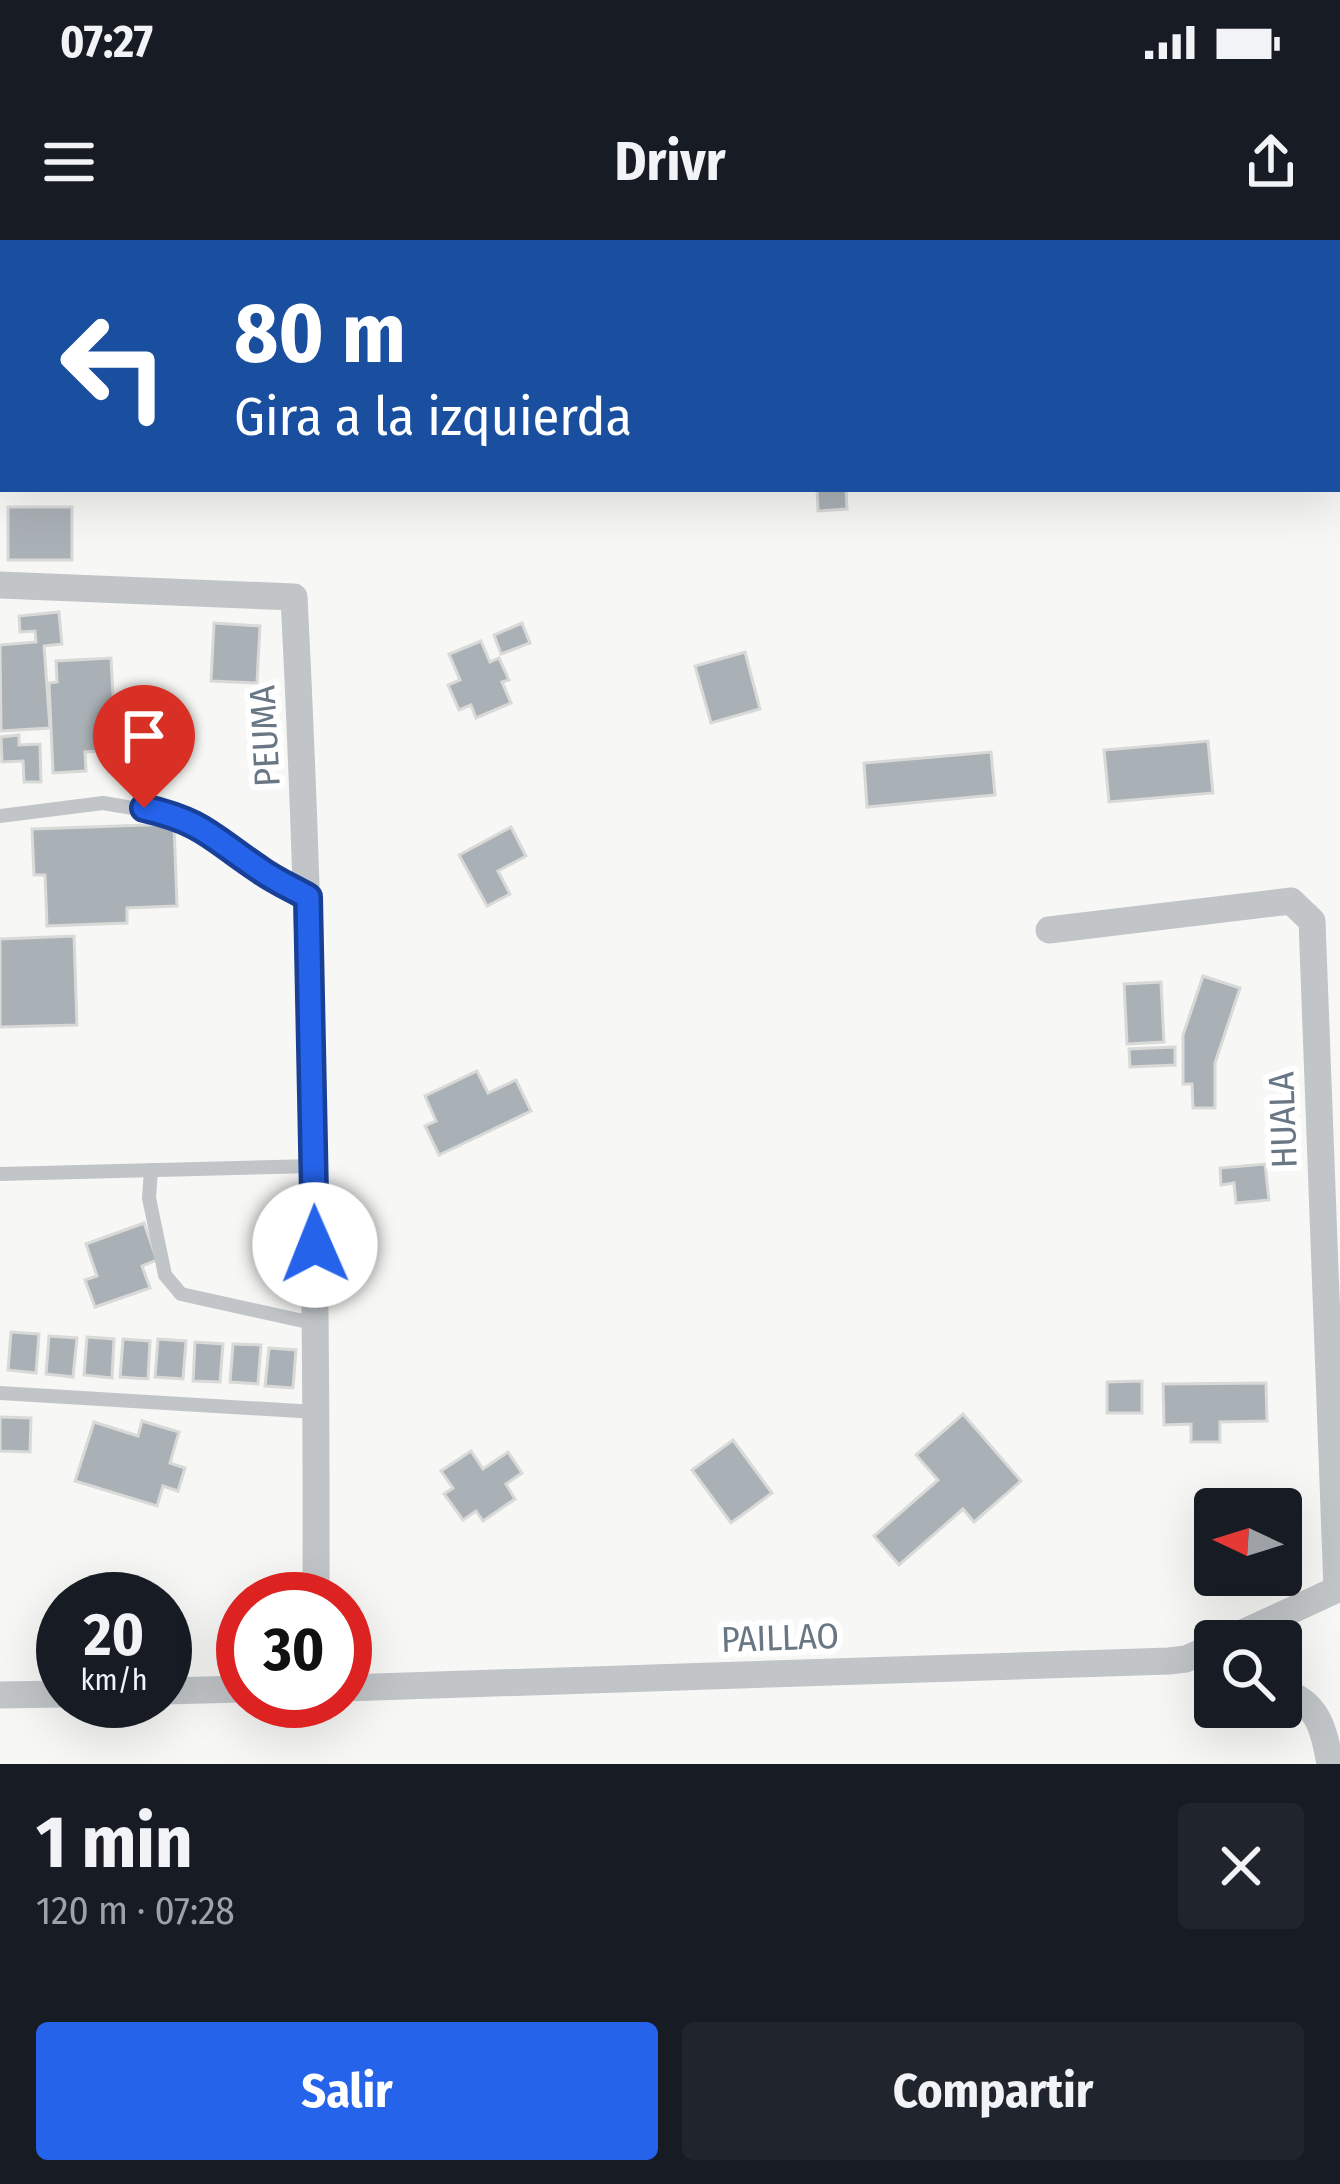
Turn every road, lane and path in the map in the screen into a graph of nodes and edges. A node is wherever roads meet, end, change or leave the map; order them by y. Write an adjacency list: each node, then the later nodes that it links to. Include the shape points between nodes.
1 (0, 585): 3 (street, PEUMA, via 294,597)
2 (0, 816): 3 (lane, via 103,803 180,816)
3 (308, 897): 5 (street, PEUMA)
4 (1049, 931): 12 (street, HUALA, via 1291,901 1312,921)
5 (314, 1166): 6 (lane); 8 (street, PEUMA)
6 (152, 1170): 7 (lane); 8 (lane, via 149,1198 165,1275 181,1294)
7 (0, 1174)
8 (317, 1324): 10 (street, PEUMA)
9 (0, 1393): 10 (lane)
10 (316, 1412): 11 (street, PEUMA)
11 (316, 1572)
12 (1338, 1588): 13 (street)
13 (1270, 1620)
14 (1194, 1655): 15 (street, PAILLAO)
15 (1186, 1659): 16 (street); 17 (street, PAILLAO)
16 (1194, 1662)
17 (372, 1687)
18 (36, 1694): 19 (street)
19 (0, 1695)
20 (1302, 1700): 21 (street, via 1316,1714)
21 (1330, 1764)

